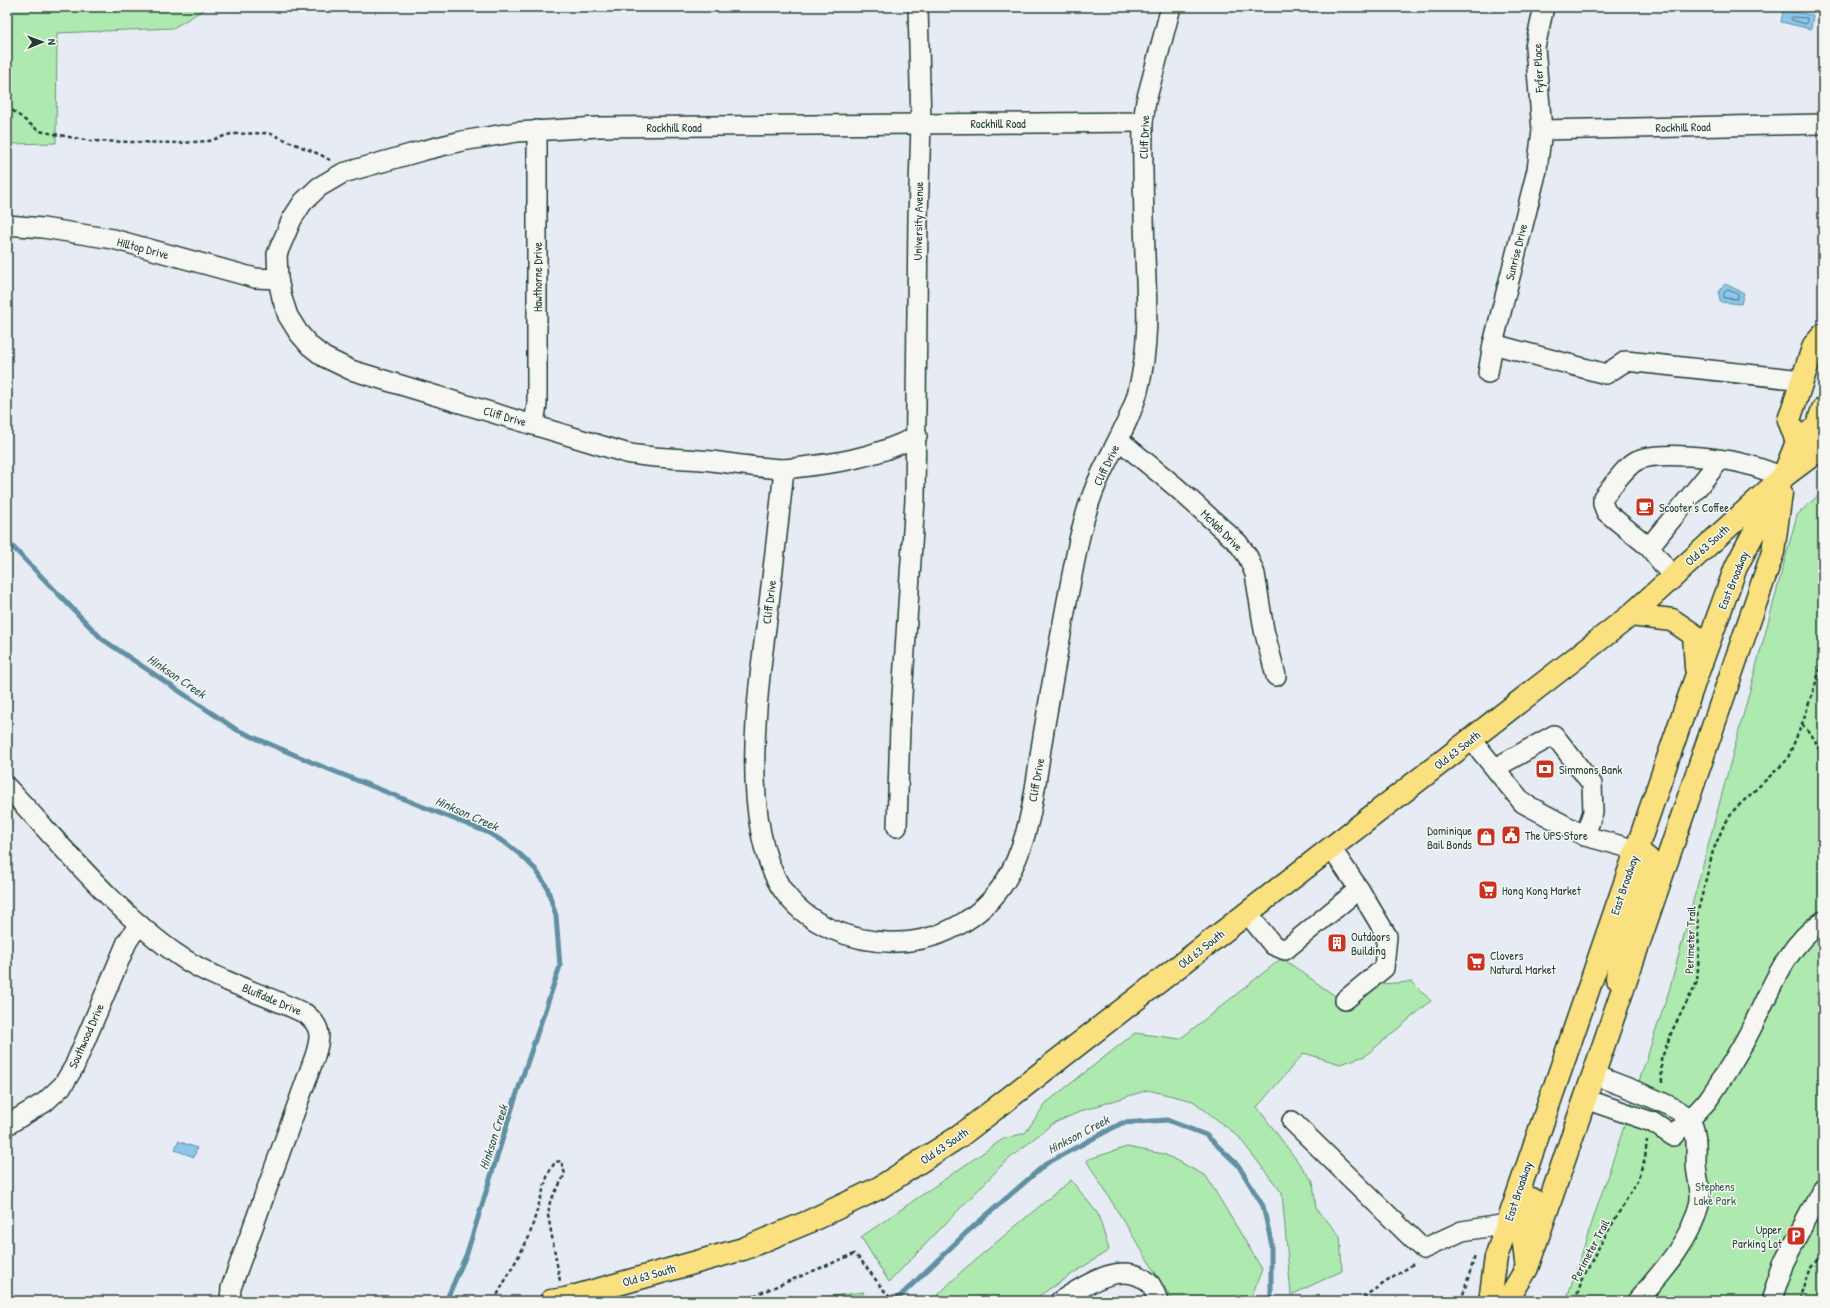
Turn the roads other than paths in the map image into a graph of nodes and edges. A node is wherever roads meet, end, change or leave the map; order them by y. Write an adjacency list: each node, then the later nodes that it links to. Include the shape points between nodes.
1 (918, 7): 5 (street, University Avenue)
2 (1171, 7): 4 (street, Cliff Drive, via 1146,101)
3 (1544, 7): 8 (street, Fyfer Place, via 1534,47)
4 (1143, 122): 5 (street, Rockhill Road); 18 (street, Cliff Drive, via 1148,329 1139,390)
5 (921, 124): 7 (street, Rockhill Road, via 598,127); 17 (street, University Avenue)
6 (1823, 124): 8 (street, Rockhill Road)
7 (537, 130): 10 (street, Rockhill Road, via 462,141 343,173 318,187 303,202 292,219 277,254); 16 (street, Hawthorne Drive, via 537,404)
8 (1542, 130): 12 (street, Sunrise Drive, via 1537,170)
9 (7, 225): 10 (street, Hilltop Drive, via 113,239 255,278)
10 (278, 279): 16 (street, Cliff Drive, via 288,316 310,346 324,357 351,370 505,418)
11 (1823, 335): 14 (main road, via 1814,345)
12 (1493, 344): 13 (street, Sunrise Drive); 14 (street, via 1606,374 1626,361)
13 (1488, 374)
14 (1803, 380): 19 (main road, via 1789,420)
15 (1823, 409): 19 (main road, via 1817,426)
16 (534, 424): 22 (street, Cliff Drive, via 606,448 644,456)
17 (917, 436): 22 (street, Cliff Drive, via 873,455 832,464); 32 (street, University Avenue, via 897,777)
18 (1119, 440): 22 (street, Cliff Drive, via 1100,475 1086,510 1078,540 1034,789 1020,850 999,891 975,915 938,934 915,941 864,940 818,923 792,902 781,887 765,849 759,825 756,720); 27 (street, McNab Drive, via 1176,486 1238,543 1248,557 1255,574 1264,630)
19 (1797, 442): 23 (main road, East Broadway)
20 (1823, 447): 23 (main road, Old 63 South)
21 (1720, 460): 23 (street, via 1748,464); 24 (street); 24 (street, via 1667,455 1640,459 1631,464 1603,497 1606,512)
22 (784, 469)
23 (1783, 478): 25 (main road, Old 63 South); 28 (main road, East Broadway, via 1736,567); 42 (main road, East Broadway, via 1773,552)
24 (1649, 547): 25 (street)
25 (1673, 576): 26 (main road, Old 63 South)
26 (1631, 615): 28 (main road, via 1672,620 1694,635); 29 (main road, Old 63 South)
27 (1276, 676)
28 (1696, 677): 35 (main road, East Broadway)
29 (1471, 739): 30 (street); 34 (main road, Old 63 South)
30 (1495, 768): 33 (street, via 1522,803); 33 (street, via 1554,735 1592,784 1593,812)
31 (7, 787): 39 (street, Bluffdale Drive)
32 (897, 827)
33 (1585, 836): 35 (street)
34 (1331, 848): 36 (street); 37 (main road, Old 63 South)
35 (1637, 850): 40 (main road, East Broadway); 42 (main road, via 1648,859 1620,947)
36 (1359, 889): 37 (street, via 1285,950 1274,945); 41 (street, via 1386,936 1384,968)
37 (1248, 913): 54 (main road, Old 63 South, via 960,1136 879,1188 743,1249 572,1297)
38 (1823, 921): 46 (street, via 1814,927 1782,966 1743,1044 1706,1101)
39 (138, 924): 48 (street, Southwood Drive, via 126,942 74,1067 63,1085 45,1102); 55 (street, Bluffdale Drive, via 180,957 196,966 306,1014 313,1019 319,1031 315,1056 231,1288)
40 (1604, 944): 44 (main road, East Broadway); 45 (main road, via 1602,994 1576,1067)
41 (1345, 1000)
42 (1615, 1008): 43 (main road, East Broadway)
43 (1594, 1075): 45 (main road, East Broadway); 46 (street, via 1675,1108)
44 (1558, 1076): 52 (main road, East Broadway); 53 (main road, via 1568,1084 1568,1095 1522,1227)
45 (1585, 1099): 49 (street, via 1652,1122); 53 (main road, East Broadway)
46 (1689, 1118): 49 (street); 50 (street, via 1695,1134)
47 (1292, 1122): 52 (street, via 1423,1249 1462,1231)
48 (7, 1125)
49 (1673, 1136): 50 (street)
50 (1696, 1172): 60 (street, via 1700,1205 1687,1235)
51 (1823, 1188): 61 (street, via 1784,1262)
52 (1507, 1224): 58 (main road, East Broadway, via 1496,1257)
53 (1527, 1268): 59 (main road, East Broadway)
54 (556, 1292)
55 (230, 1301)
56 (1060, 1301): 57 (street, via 1091,1282 1118,1273 1138,1276 1144,1280 1150,1285)
57 (1158, 1301)
58 (1490, 1301)
59 (1508, 1301)
60 (1637, 1301)
61 (1771, 1301)

